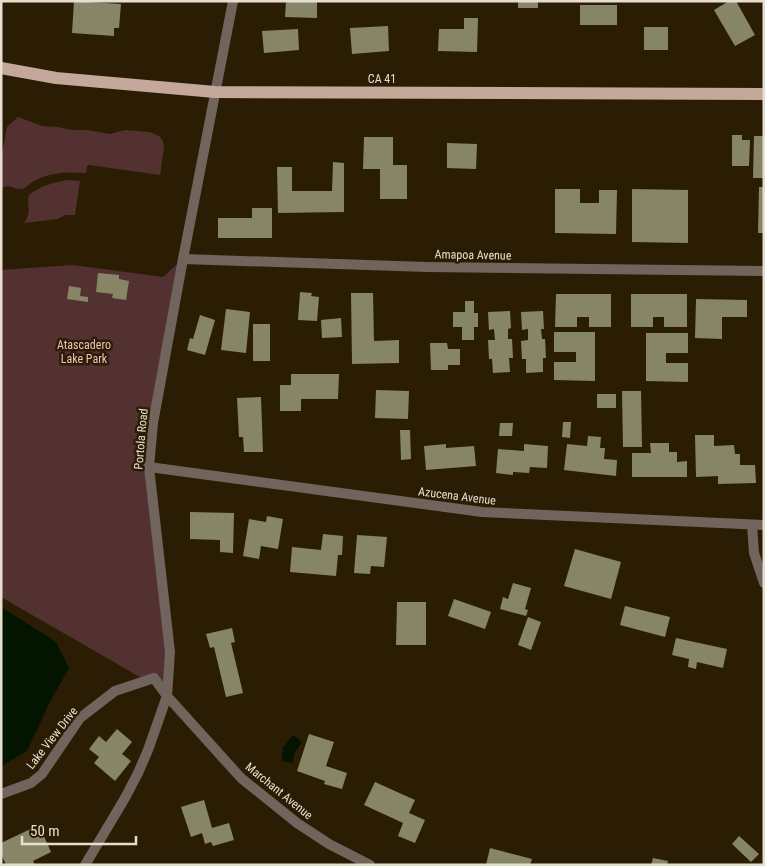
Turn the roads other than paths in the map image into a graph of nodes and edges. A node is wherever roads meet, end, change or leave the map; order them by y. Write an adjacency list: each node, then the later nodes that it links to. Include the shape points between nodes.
1 (233, 1): 3 (street, Portola Road)
2 (1, 68): 3 (main road, CA 41 / CA 41, via 56,78)
3 (215, 92): 4 (main road, CA 41 / CA 41); 5 (street, Portola Road)
4 (764, 94)
5 (183, 259): 6 (street, Amapoa Avenue, via 427,267); 7 (street, Portola Road, via 153,423)
6 (764, 271)
7 (149, 468): 8 (street, Azucena Avenue, via 482,512); 11 (street, Portola Road, via 170,652)
8 (752, 525): 9 (street, Azucena Avenue); 10 (street, via 754,554)
9 (764, 525)
10 (764, 583)
11 (167, 696): 12 (street, Lake View Drive, via 154,678 115,691 80,718 42,774 30,783); 13 (street, Portola Road, via 138,772); 14 (street, Marchant Avenue, via 241,778 297,823)
12 (1, 794)
13 (85, 865)
14 (370, 865)

